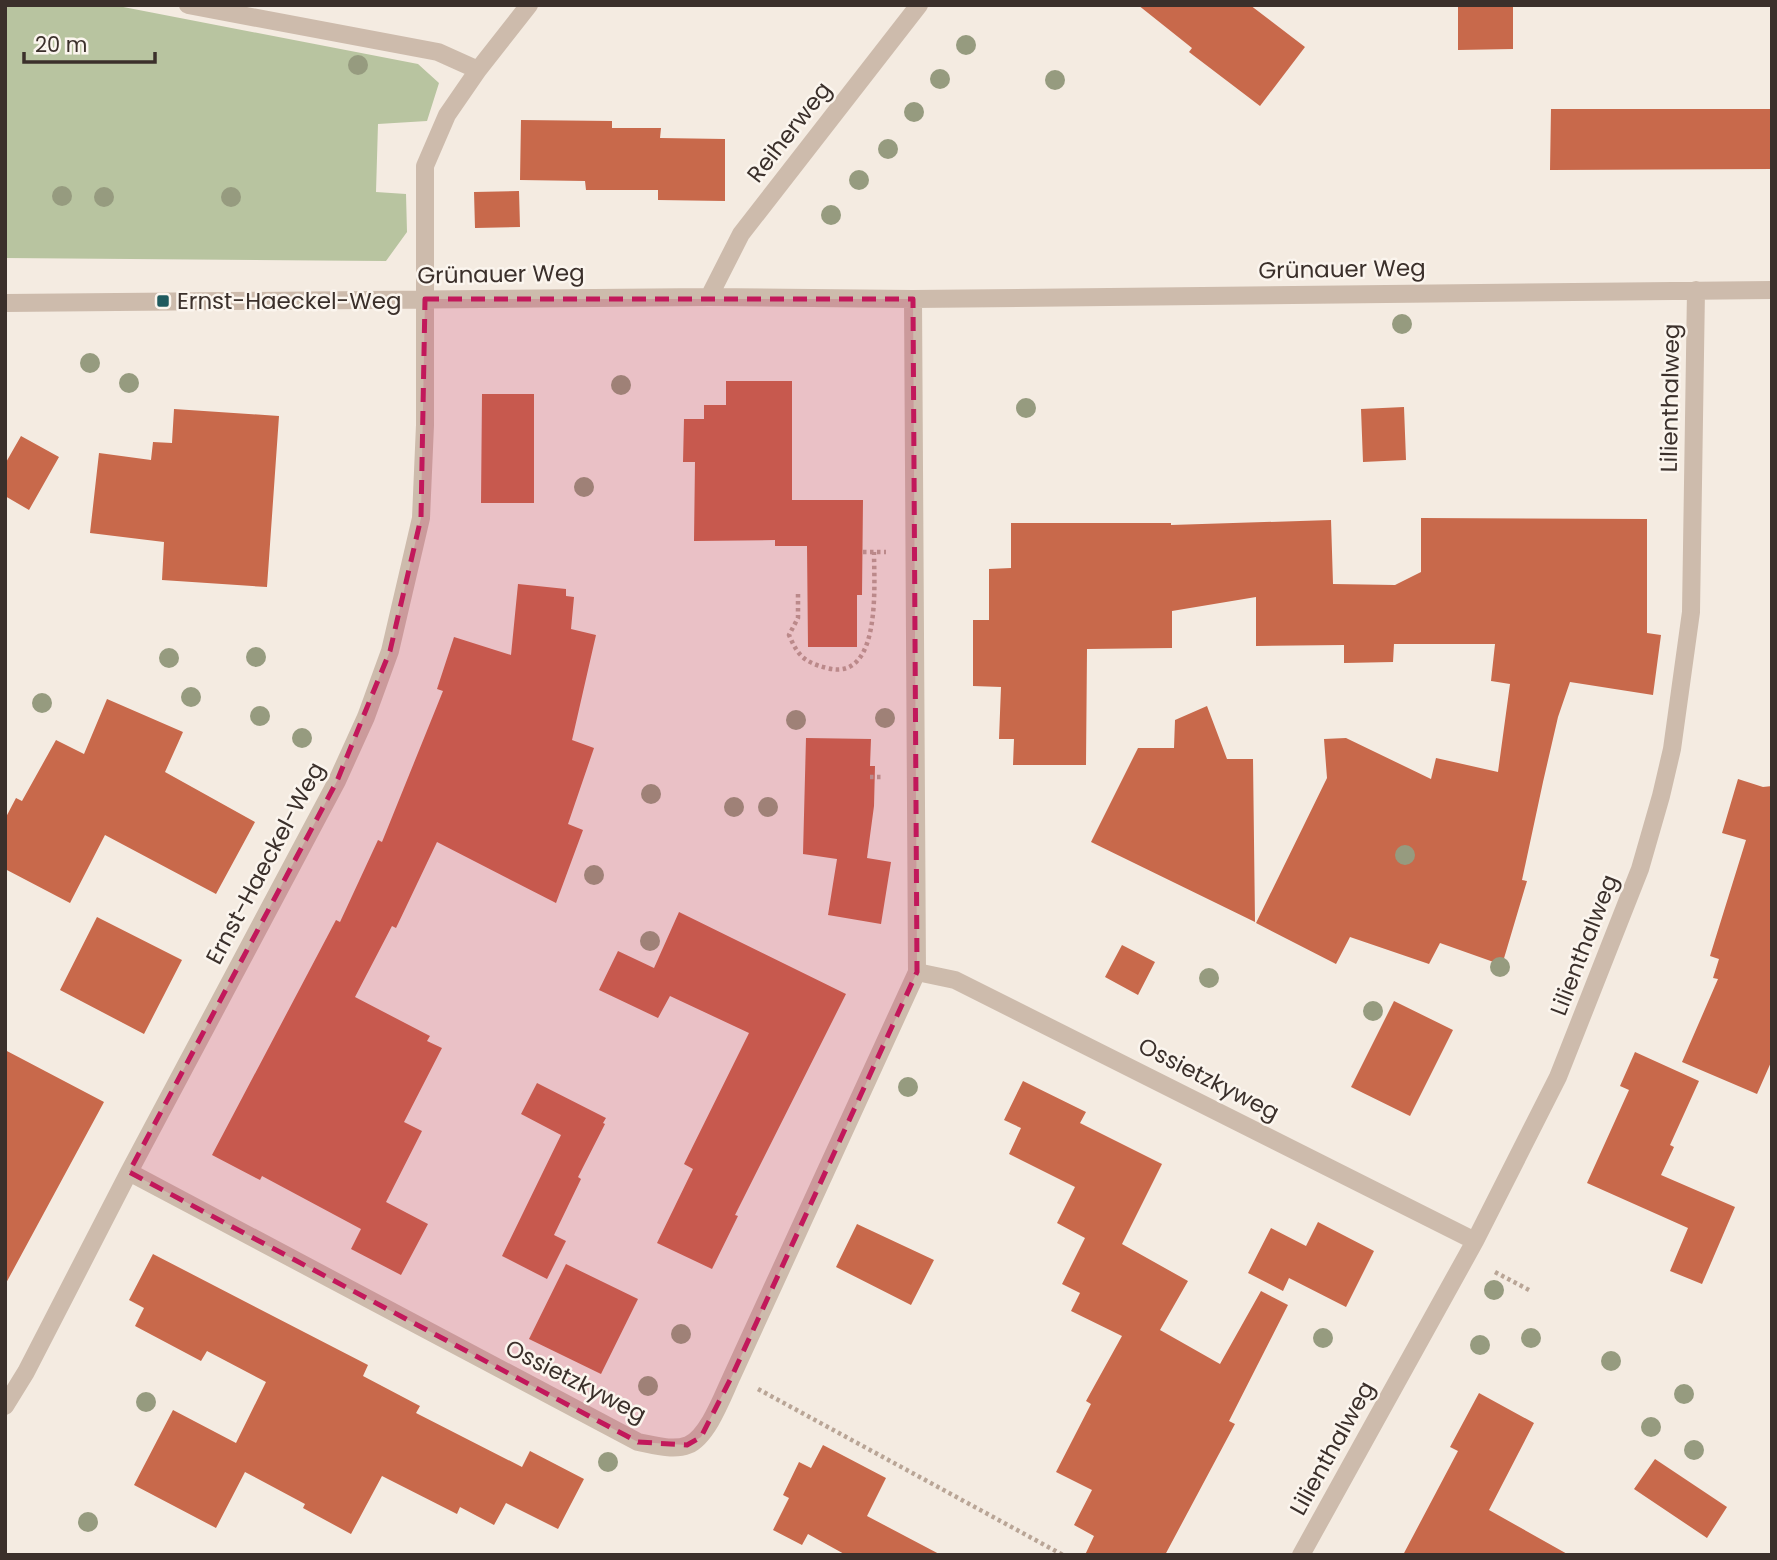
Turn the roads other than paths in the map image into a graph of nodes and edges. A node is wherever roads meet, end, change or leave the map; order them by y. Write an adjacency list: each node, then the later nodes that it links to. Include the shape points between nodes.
1 (187, 5): 4 (street, via 438,52)
2 (529, 5): 4 (street, Ernst-Haeckel-Weg)
3 (919, 5): 7 (street, Reiherweg, via 741,234)
4 (478, 70): 8 (street, Ernst-Haeckel-Weg, via 447,115 425,166)
5 (1696, 290): 6 (street, Grünauer Weg); 9 (street, Grünauer Weg); 13 (street, Lilienthalweg, via 1691,612 1664,784 1640,869 1558,1077)
6 (1772, 290)
7 (709, 296): 8 (street, Grünauer Weg); 9 (street, Grünauer Weg)
8 (425, 299): 10 (street, Grünauer Weg); 12 (street, Ernst-Haeckel-Weg, via 421,518 390,651 337,781)
9 (913, 299): 11 (street, Ossietzkyweg)
10 (5, 303)
11 (916, 972): 12 (street, Ossietzkyweg, via 732,1376 701,1437 687,1446 638,1442); 13 (street, Ossietzkyweg, via 956,980)
12 (129, 1172): 14 (street, Ernst-Haeckel-Weg)
13 (1471, 1248): 15 (street, Lilienthalweg)
14 (5, 1406)
15 (1301, 1555)

